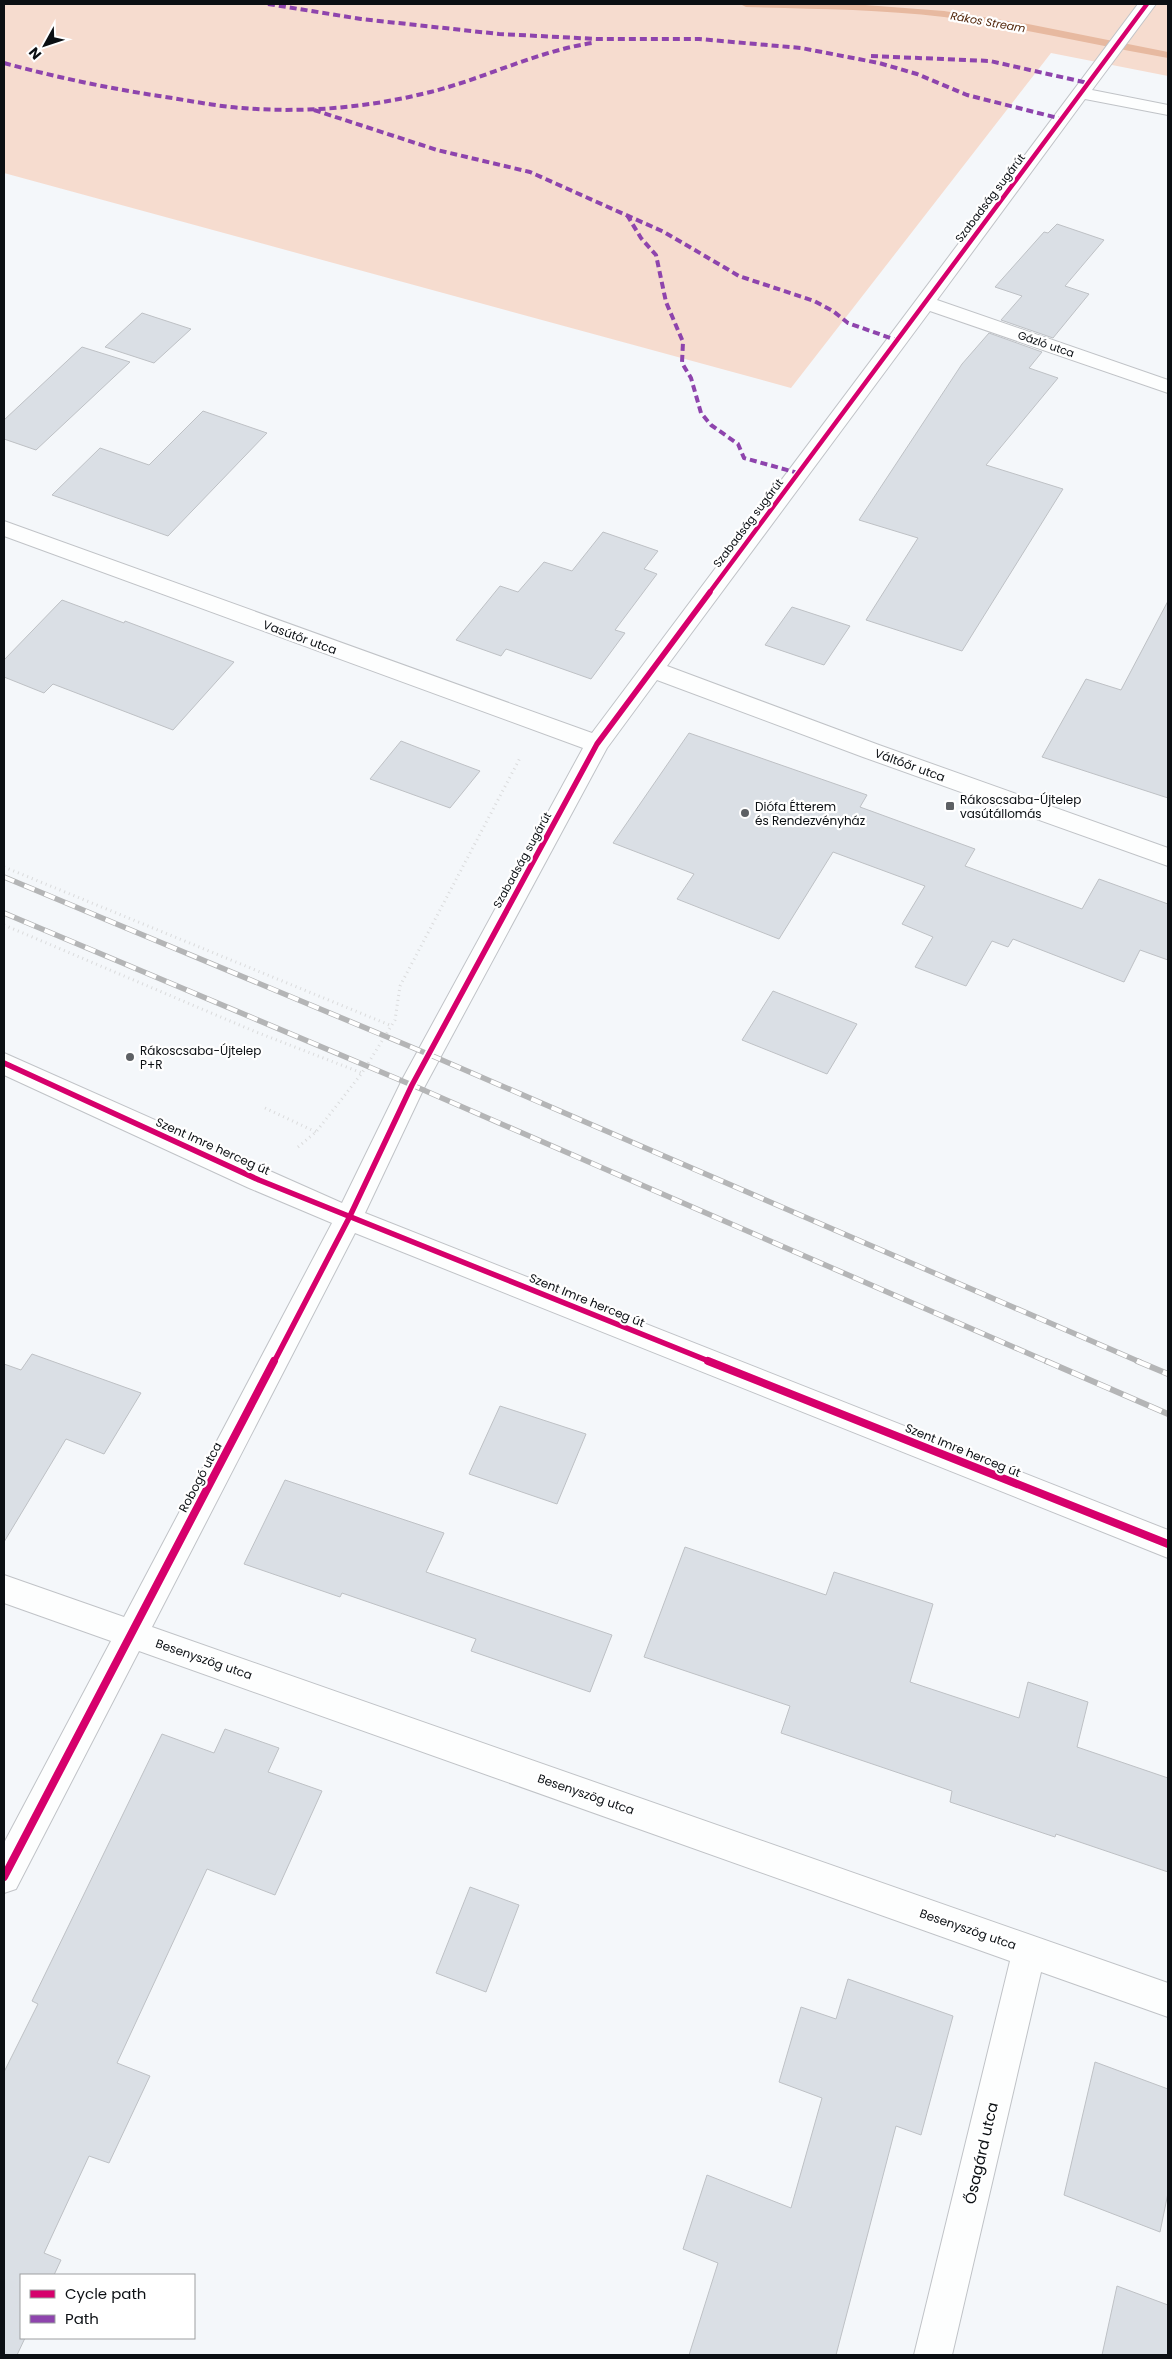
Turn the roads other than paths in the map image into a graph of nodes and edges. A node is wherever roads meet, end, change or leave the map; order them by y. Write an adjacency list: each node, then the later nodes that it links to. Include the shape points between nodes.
1 (1143, 9): 2 (street, Szabadság sugárút)
2 (1081, 93): 3 (street); 4 (street, Szabadság sugárút)
3 (1168, 110)
4 (924, 302): 5 (street, Gázló utca); 7 (street, Szabadság sugárút)
5 (1168, 386)
6 (4, 528): 8 (street, Vasútőr utca)
7 (652, 668): 8 (street, Szabadság sugárút); 9 (street, Váltóőr utca, via 871,751)
8 (597, 744): 11 (street, Szabadság sugárút)
9 (1168, 857)
10 (4, 1063): 12 (street, Szent Imre herceg út)
11 (412, 1085): 12 (street, Robogó utca)
12 (349, 1218): 13 (street, Szent Imre herceg út); 15 (street, Robogó utca)
13 (1168, 1544)
14 (4, 1589): 15 (street, Besenyszög utca)
15 (130, 1633): 16 (street, Robogó utca); 17 (street, Besenyszög utca)
16 (4, 1878)
17 (1029, 1951): 18 (street, Besenyszög utca); 19 (street, Ősagárd utca)
18 (1168, 2000)
19 (932, 2355)

